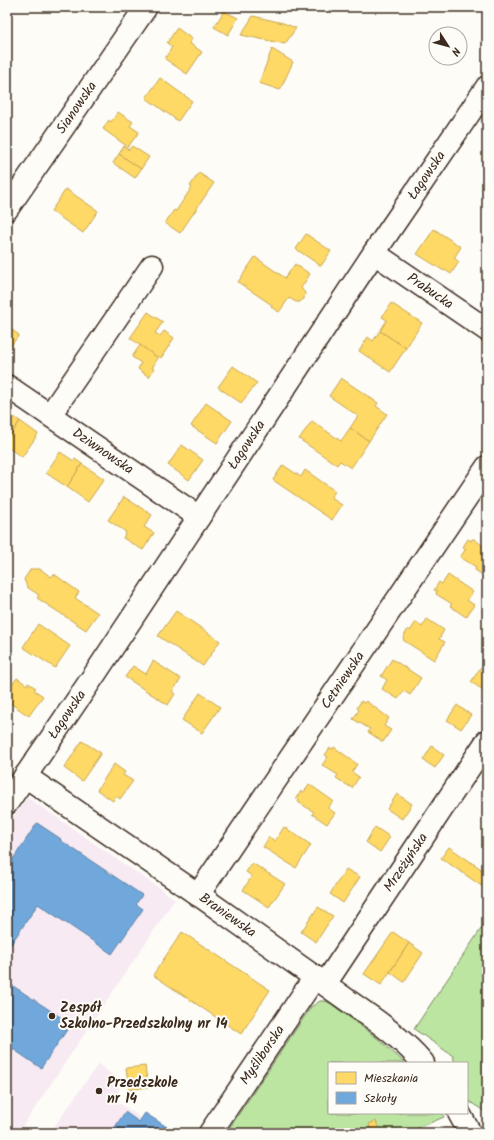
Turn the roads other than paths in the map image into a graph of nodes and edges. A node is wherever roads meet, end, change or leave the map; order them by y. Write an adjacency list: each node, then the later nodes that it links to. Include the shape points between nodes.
1 (146, 7): 3 (street, Sianowska)
2 (487, 87): 4 (street, Łagowska)
3 (7, 208)
4 (374, 254): 6 (street, Prabucka); 10 (street, Łagowska)
5 (152, 266): 8 (street)
6 (487, 330)
7 (7, 386): 8 (street, Dziwnowska)
8 (50, 415): 10 (street, Dziwnowska)
9 (487, 467): 14 (street, Cetniewska)
10 (199, 517): 12 (street, Łagowska)
11 (487, 741): 15 (street, Mrzeżyńska)
12 (25, 776): 13 (street, Łagowska); 14 (street, Braniewska)
13 (7, 803)
14 (198, 894): 15 (street, Braniewska)
15 (320, 980): 16 (street, Braniewska, via 396,1036); 18 (street, Myśliborska)
16 (422, 1062)
17 (460, 1114): 19 (street)
18 (210, 1133)
19 (470, 1133)

